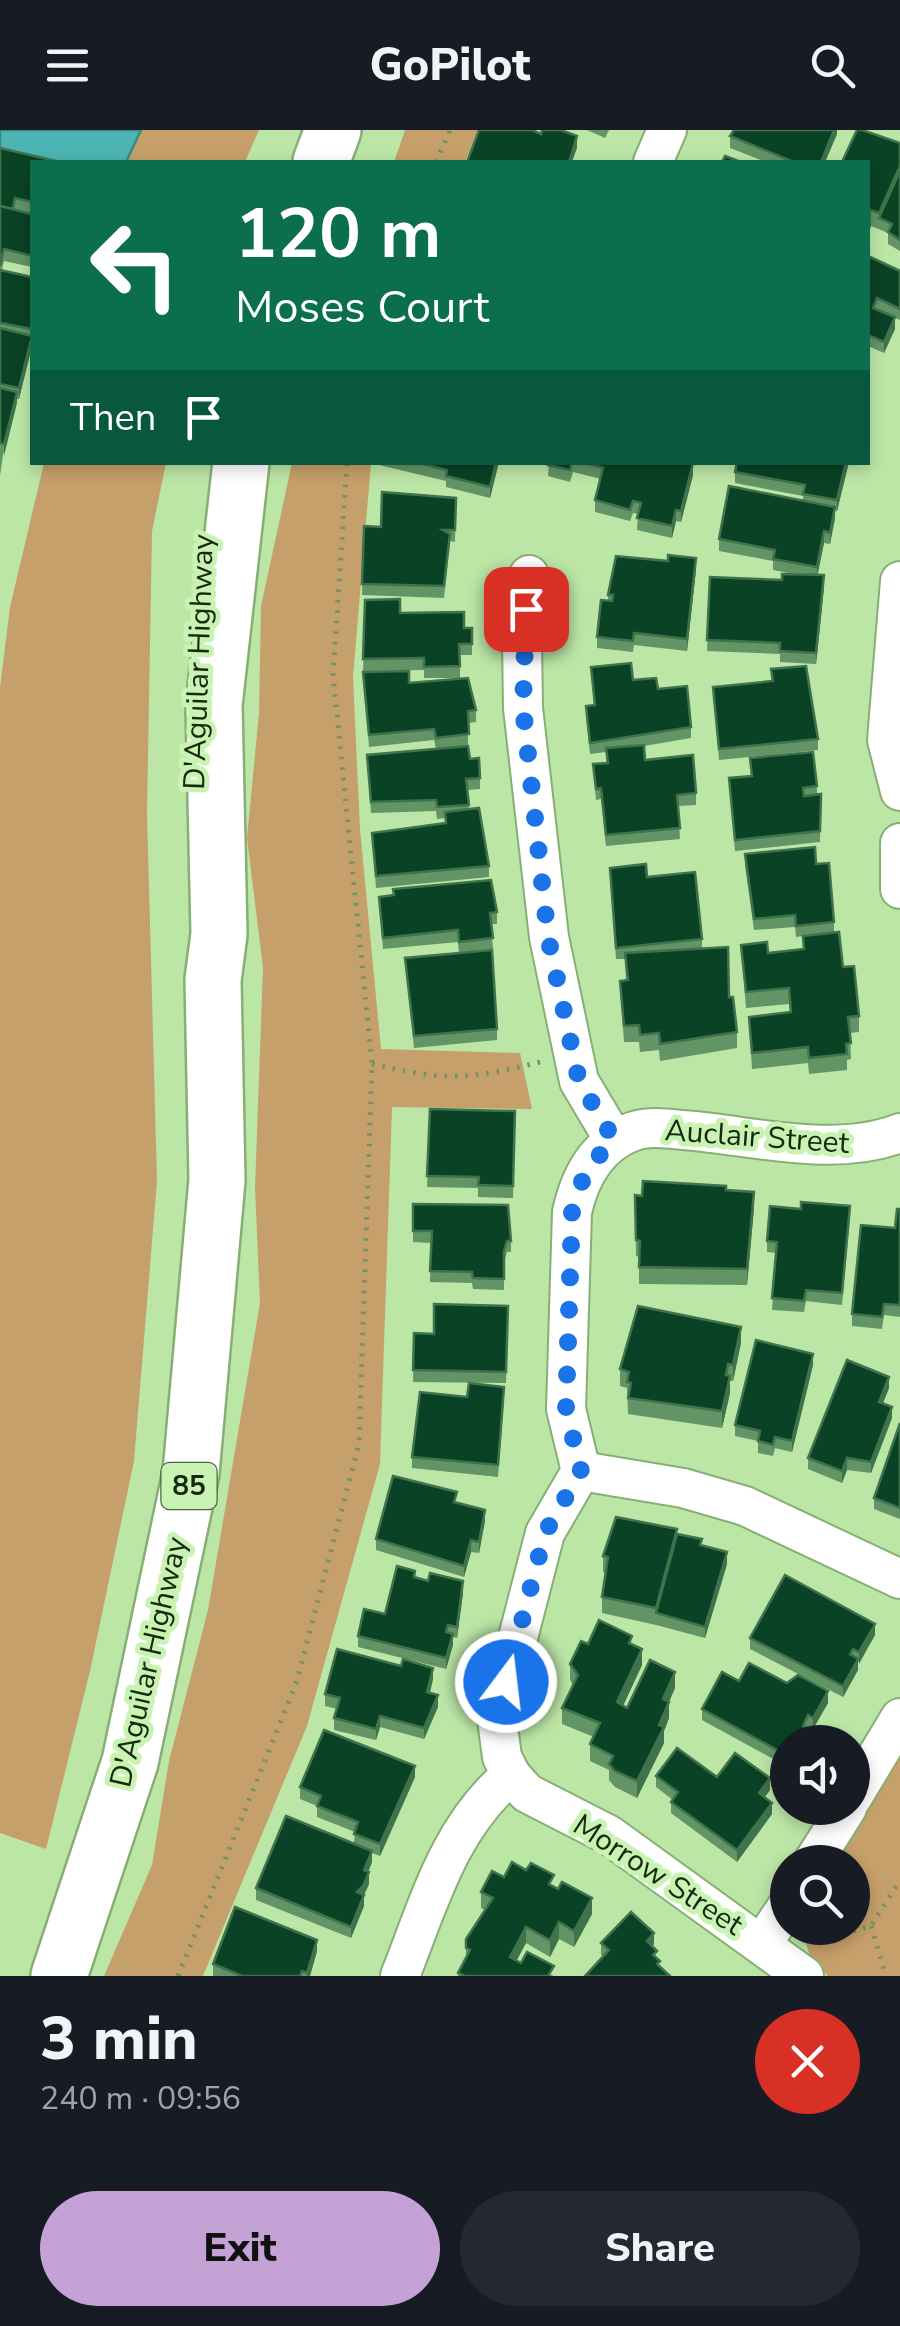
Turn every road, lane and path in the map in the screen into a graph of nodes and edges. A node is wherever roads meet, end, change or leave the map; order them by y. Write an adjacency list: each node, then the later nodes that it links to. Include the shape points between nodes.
1 (304, 130): 5 (highway)
2 (333, 130): 6 (highway)
3 (450, 130): 7 (path)
4 (667, 130): 8 (street)
5 (293, 160)
6 (322, 160)
7 (437, 160)
8 (654, 160)
9 (213, 465): 17 (highway, D'Aguilar Highway / 85, via 191,714 200,934)
10 (240, 465): 17 (highway, D'Aguilar Highway / 85, via 214,705 219,934)
11 (347, 465): 19 (path, via 333,675)
12 (529, 575): 18 (street, via 523,708 548,937)
13 (900, 580): 14 (street, via 888,740)
14 (900, 791)
15 (900, 842): 16 (street)
16 (900, 889)
17 (212, 980): 31 (highway, D'Aguilar Highway / 85, via 217,1180 192,1472 130,1762)
18 (572, 1054): 19 (path, via 470,1078); 21 (street, via 579,1081)
19 (372, 1064): 32 (path, via 359,1444 296,1681)
20 (900, 1133): 21 (street, Auclair Street, via 851,1146 655,1128)
21 (614, 1140): 22 (street, via 591,1162 572,1212 566,1409)
22 (581, 1471): 23 (street, via 745,1506); 26 (street, via 545,1533 496,1720)
23 (900, 1578)
24 (900, 1718): 25 (street)
25 (870, 1768)
26 (511, 1775): 30 (street, Morrow Street, via 527,1793 608,1836); 33 (street, via 454,1841)
27 (900, 1880): 28 (path)
28 (871, 1926): 35 (path)
29 (770, 1932): 30 (street)
30 (762, 1944): 34 (street, Morrow Street)
31 (59, 1976)
32 (178, 1976)
33 (400, 1976)
34 (804, 1976)
35 (886, 1976)

